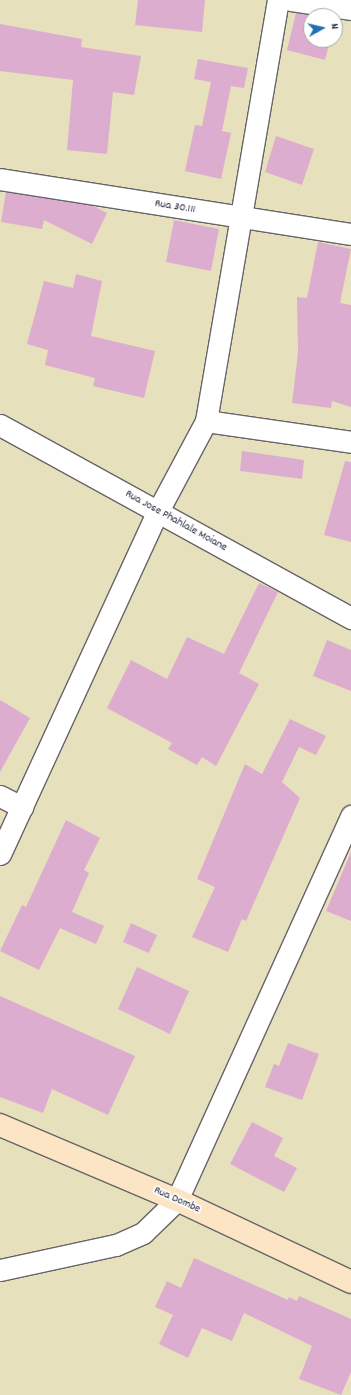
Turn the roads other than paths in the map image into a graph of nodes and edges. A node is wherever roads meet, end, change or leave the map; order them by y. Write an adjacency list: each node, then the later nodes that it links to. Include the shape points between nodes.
1 (278, 0): 5 (street)
2 (290, 0): 3 (street)
3 (351, 10)
4 (0, 179): 5 (street, Rua 30.111)
5 (242, 217): 6 (street, Rua 30.111); 7 (street)
6 (351, 234)
7 (206, 421): 9 (street); 10 (street)
8 (0, 425): 10 (street, Rua Jose Phahlale Moiane)
9 (351, 442)
10 (158, 511): 11 (street, Rua Jose Phahlale Moiane); 13 (street)
11 (351, 618)
12 (0, 796): 13 (street)
13 (22, 807): 15 (street)
14 (351, 816): 17 (street)
15 (0, 854)
16 (0, 1125): 17 (street, Rua Dombe)
17 (177, 1200): 18 (street, via 143,1233 116,1245); 19 (street, Rua Dombe)
18 (0, 1270)
19 (351, 1282)

